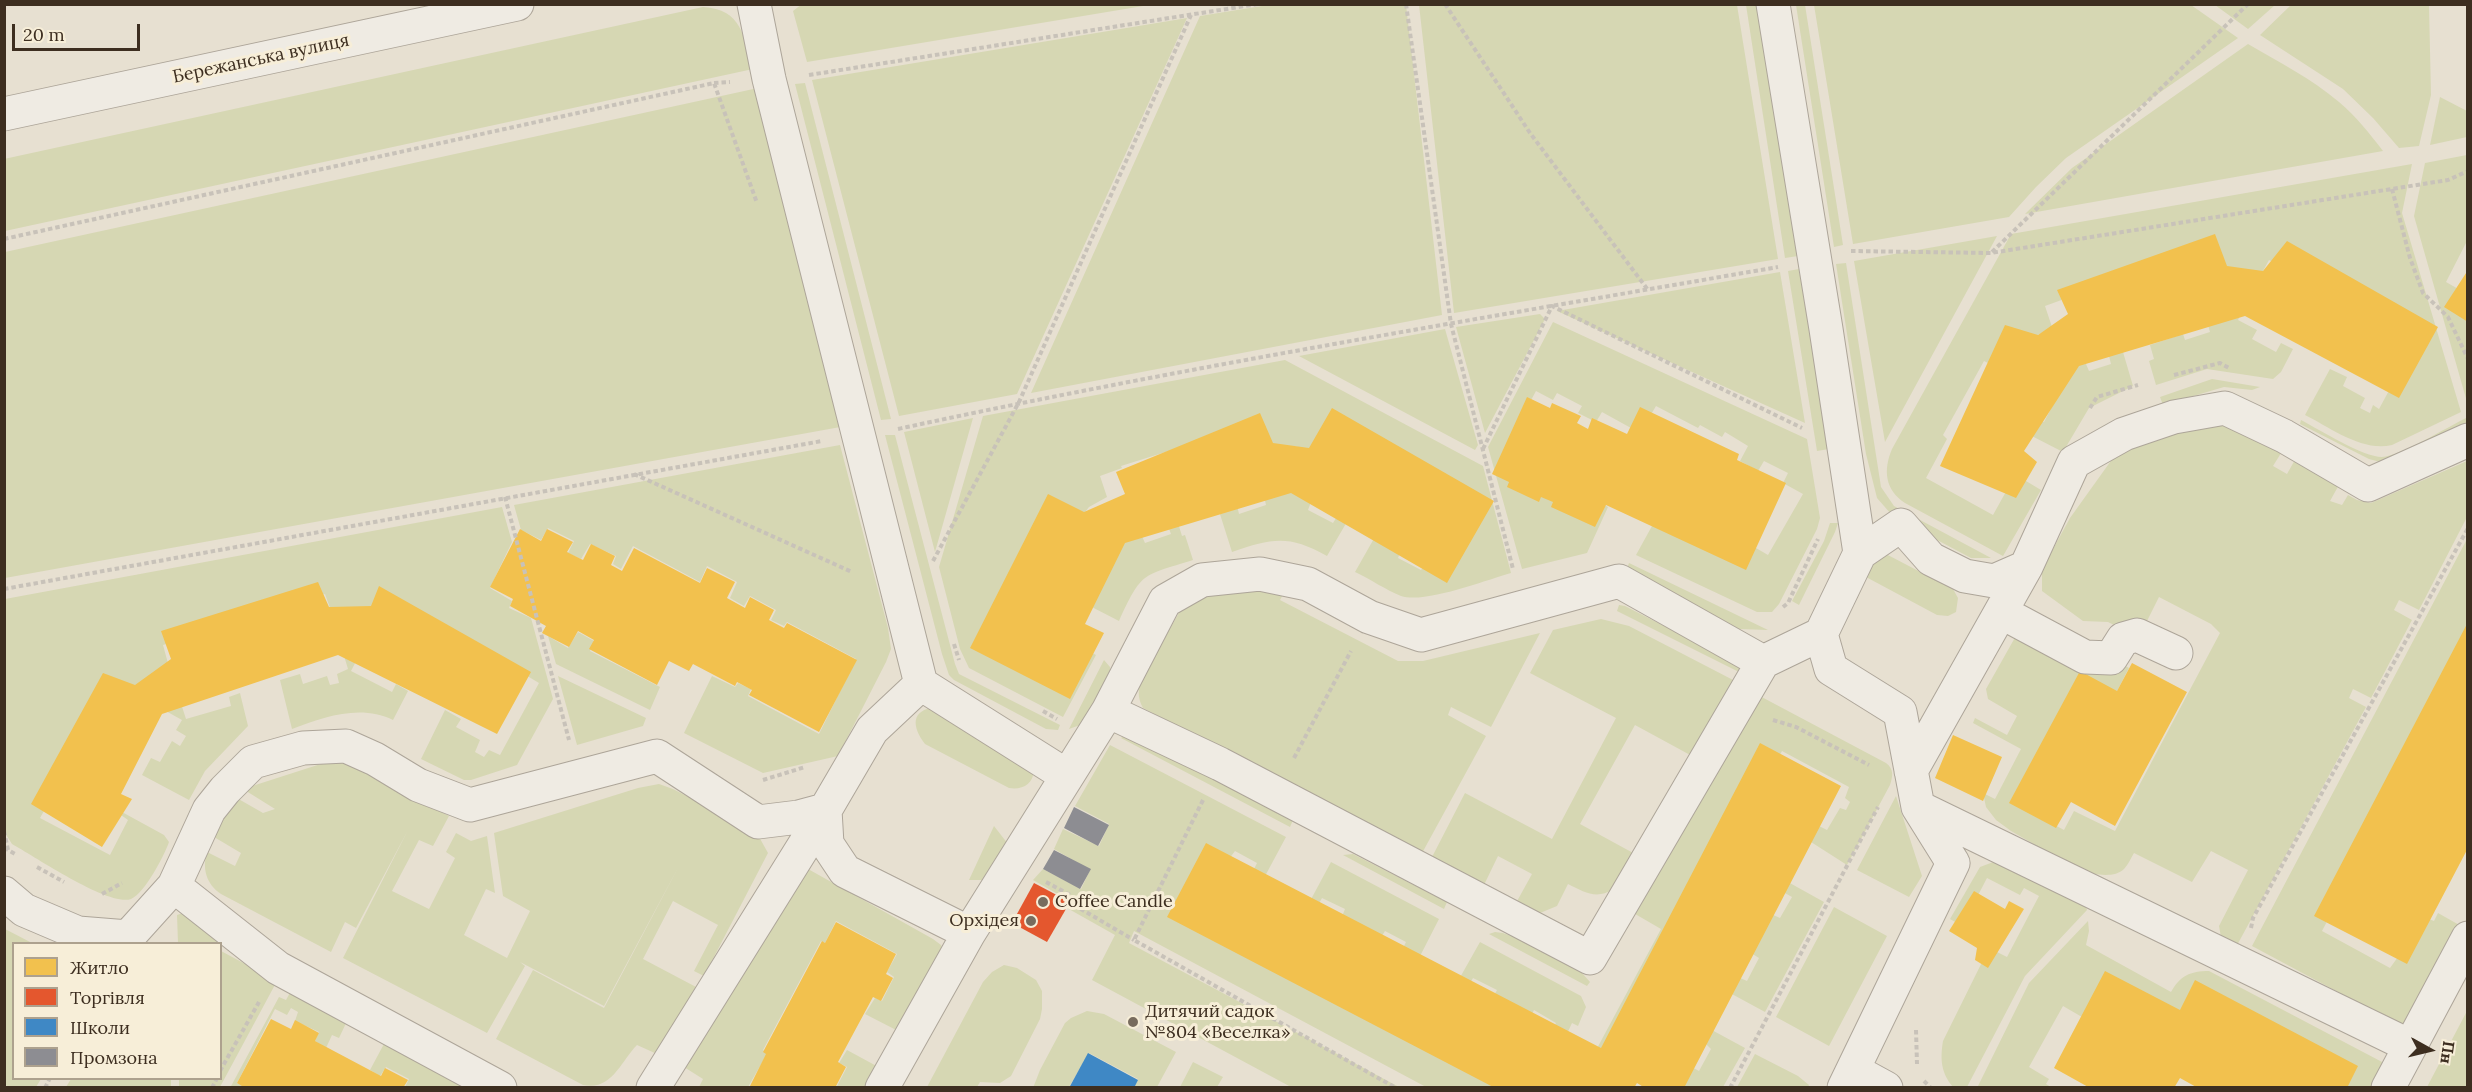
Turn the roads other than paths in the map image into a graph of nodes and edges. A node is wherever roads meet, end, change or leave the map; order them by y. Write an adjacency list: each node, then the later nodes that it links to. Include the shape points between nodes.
1 (517, 4): 4 (street, Бережанська вулиця)
2 (754, 4): 12 (street, via 769,79)
3 (1773, 4): 6 (street)
4 (4, 114)
5 (2468, 440): 7 (street, via 2368,485 2284,436 2225,408 2174,417 2124,434 2074,462)
6 (1860, 552): 7 (street, via 1901,525 1931,559 1965,576 1994,580); 9 (street)
7 (2026, 567): 8 (street)
8 (2001, 612): 10 (street, via 2085,657 2111,658 2123,639 2138,635); 14 (street)
9 (1821, 634): 11 (street); 14 (street, via 1831,669 1900,712)
10 (2176, 653)
11 (1763, 662): 13 (street, via 1619,580 1421,635 1369,617 1308,584 1260,574 1202,580 1166,601); 13 (street, via 1590,958 1220,764)
12 (921, 684): 15 (street); 17 (street, via 872,730)
13 (1108, 711): 15 (street)
14 (1911, 771): 16 (street)
15 (1067, 776): 20 (street)
16 (1918, 807): 22 (street); 23 (street, via 1953,863)
17 (825, 810): 18 (street, via 758,822 657,756 470,805 418,785 346,746 303,748 253,762 225,790 209,810); 20 (street, via 827,844 845,871); 25 (street)
18 (174, 885): 19 (street, via 128,937 78,933 24,910); 24 (street, via 278,968)
19 (4, 893)
20 (969, 933): 26 (street)
21 (2468, 938): 22 (street)
22 (2410, 1046): 28 (street)
23 (1848, 1079): 27 (street)
24 (500, 1088)
25 (653, 1088)
26 (882, 1088)
27 (1886, 1088)
28 (2388, 1088)

